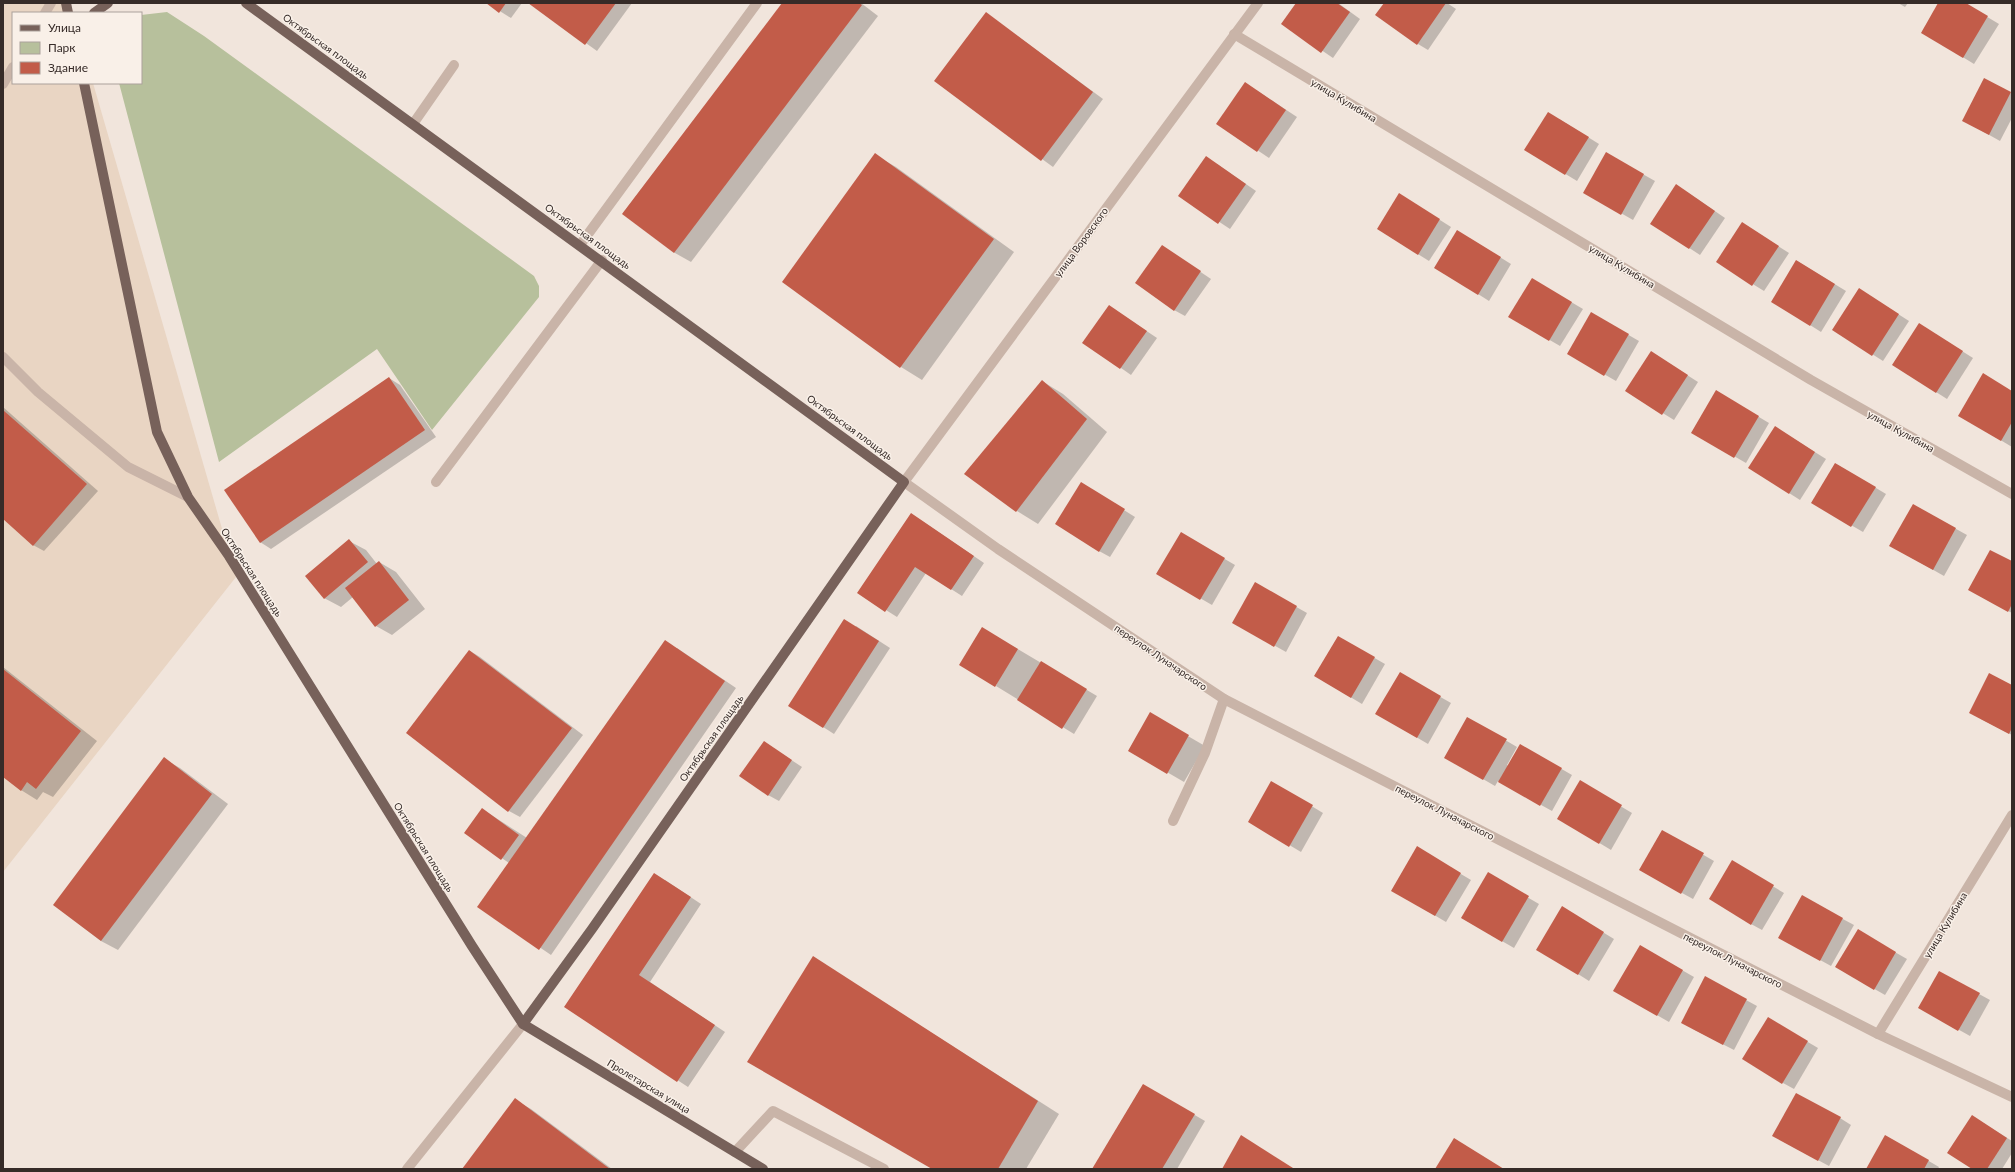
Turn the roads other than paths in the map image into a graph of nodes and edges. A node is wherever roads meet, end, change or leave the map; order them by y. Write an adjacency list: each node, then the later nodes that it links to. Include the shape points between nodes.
1 (51, 3): 6 (street)
2 (108, 3): 7 (main road)
3 (246, 3): 13 (main road, Октябрьская площадь)
4 (757, 3): 14 (street)
5 (1258, 3): 8 (street, улица Воровского)
6 (46, 12)
7 (95, 12)
8 (1234, 34): 18 (street, улица Воровского); 19 (street, улица Кулибина, via 1811,380)
9 (454, 65): 13 (street)
10 (12, 69): 11 (street)
11 (3, 84)
12 (84, 84): 20 (main road, Октябрьская площадь, via 157,432)
13 (413, 124): 14 (main road, Октябрьская площадь)
14 (580, 245): 15 (main road, Октябрьская площадь)
15 (602, 260): 17 (street); 18 (main road, Октябрьская площадь)
16 (3, 357): 20 (street, via 38,392 128,467)
17 (436, 482)
18 (904, 482): 21 (street, переулок Луначарского, via 998,549); 24 (main road, Октябрьская площадь, via 597,923)
19 (2012, 494)
20 (188, 497): 24 (main road, Октябрьская площадь, via 229,556)
21 (1224, 699): 23 (street, via 1205,753); 25 (street, переулок Луначарского)
22 (2012, 815): 25 (street, улица Кулибина)
23 (1173, 821)
24 (523, 1024): 27 (main road, Пролетарская улица); 28 (street, Октябрьская площадь)
25 (1878, 1034): 26 (street, переулок Луначарского)
26 (2012, 1097)
27 (735, 1152): 29 (main road, Пролетарская улица); 30 (street, via 773,1110)
28 (407, 1169)
29 (763, 1169)
30 (884, 1169)

